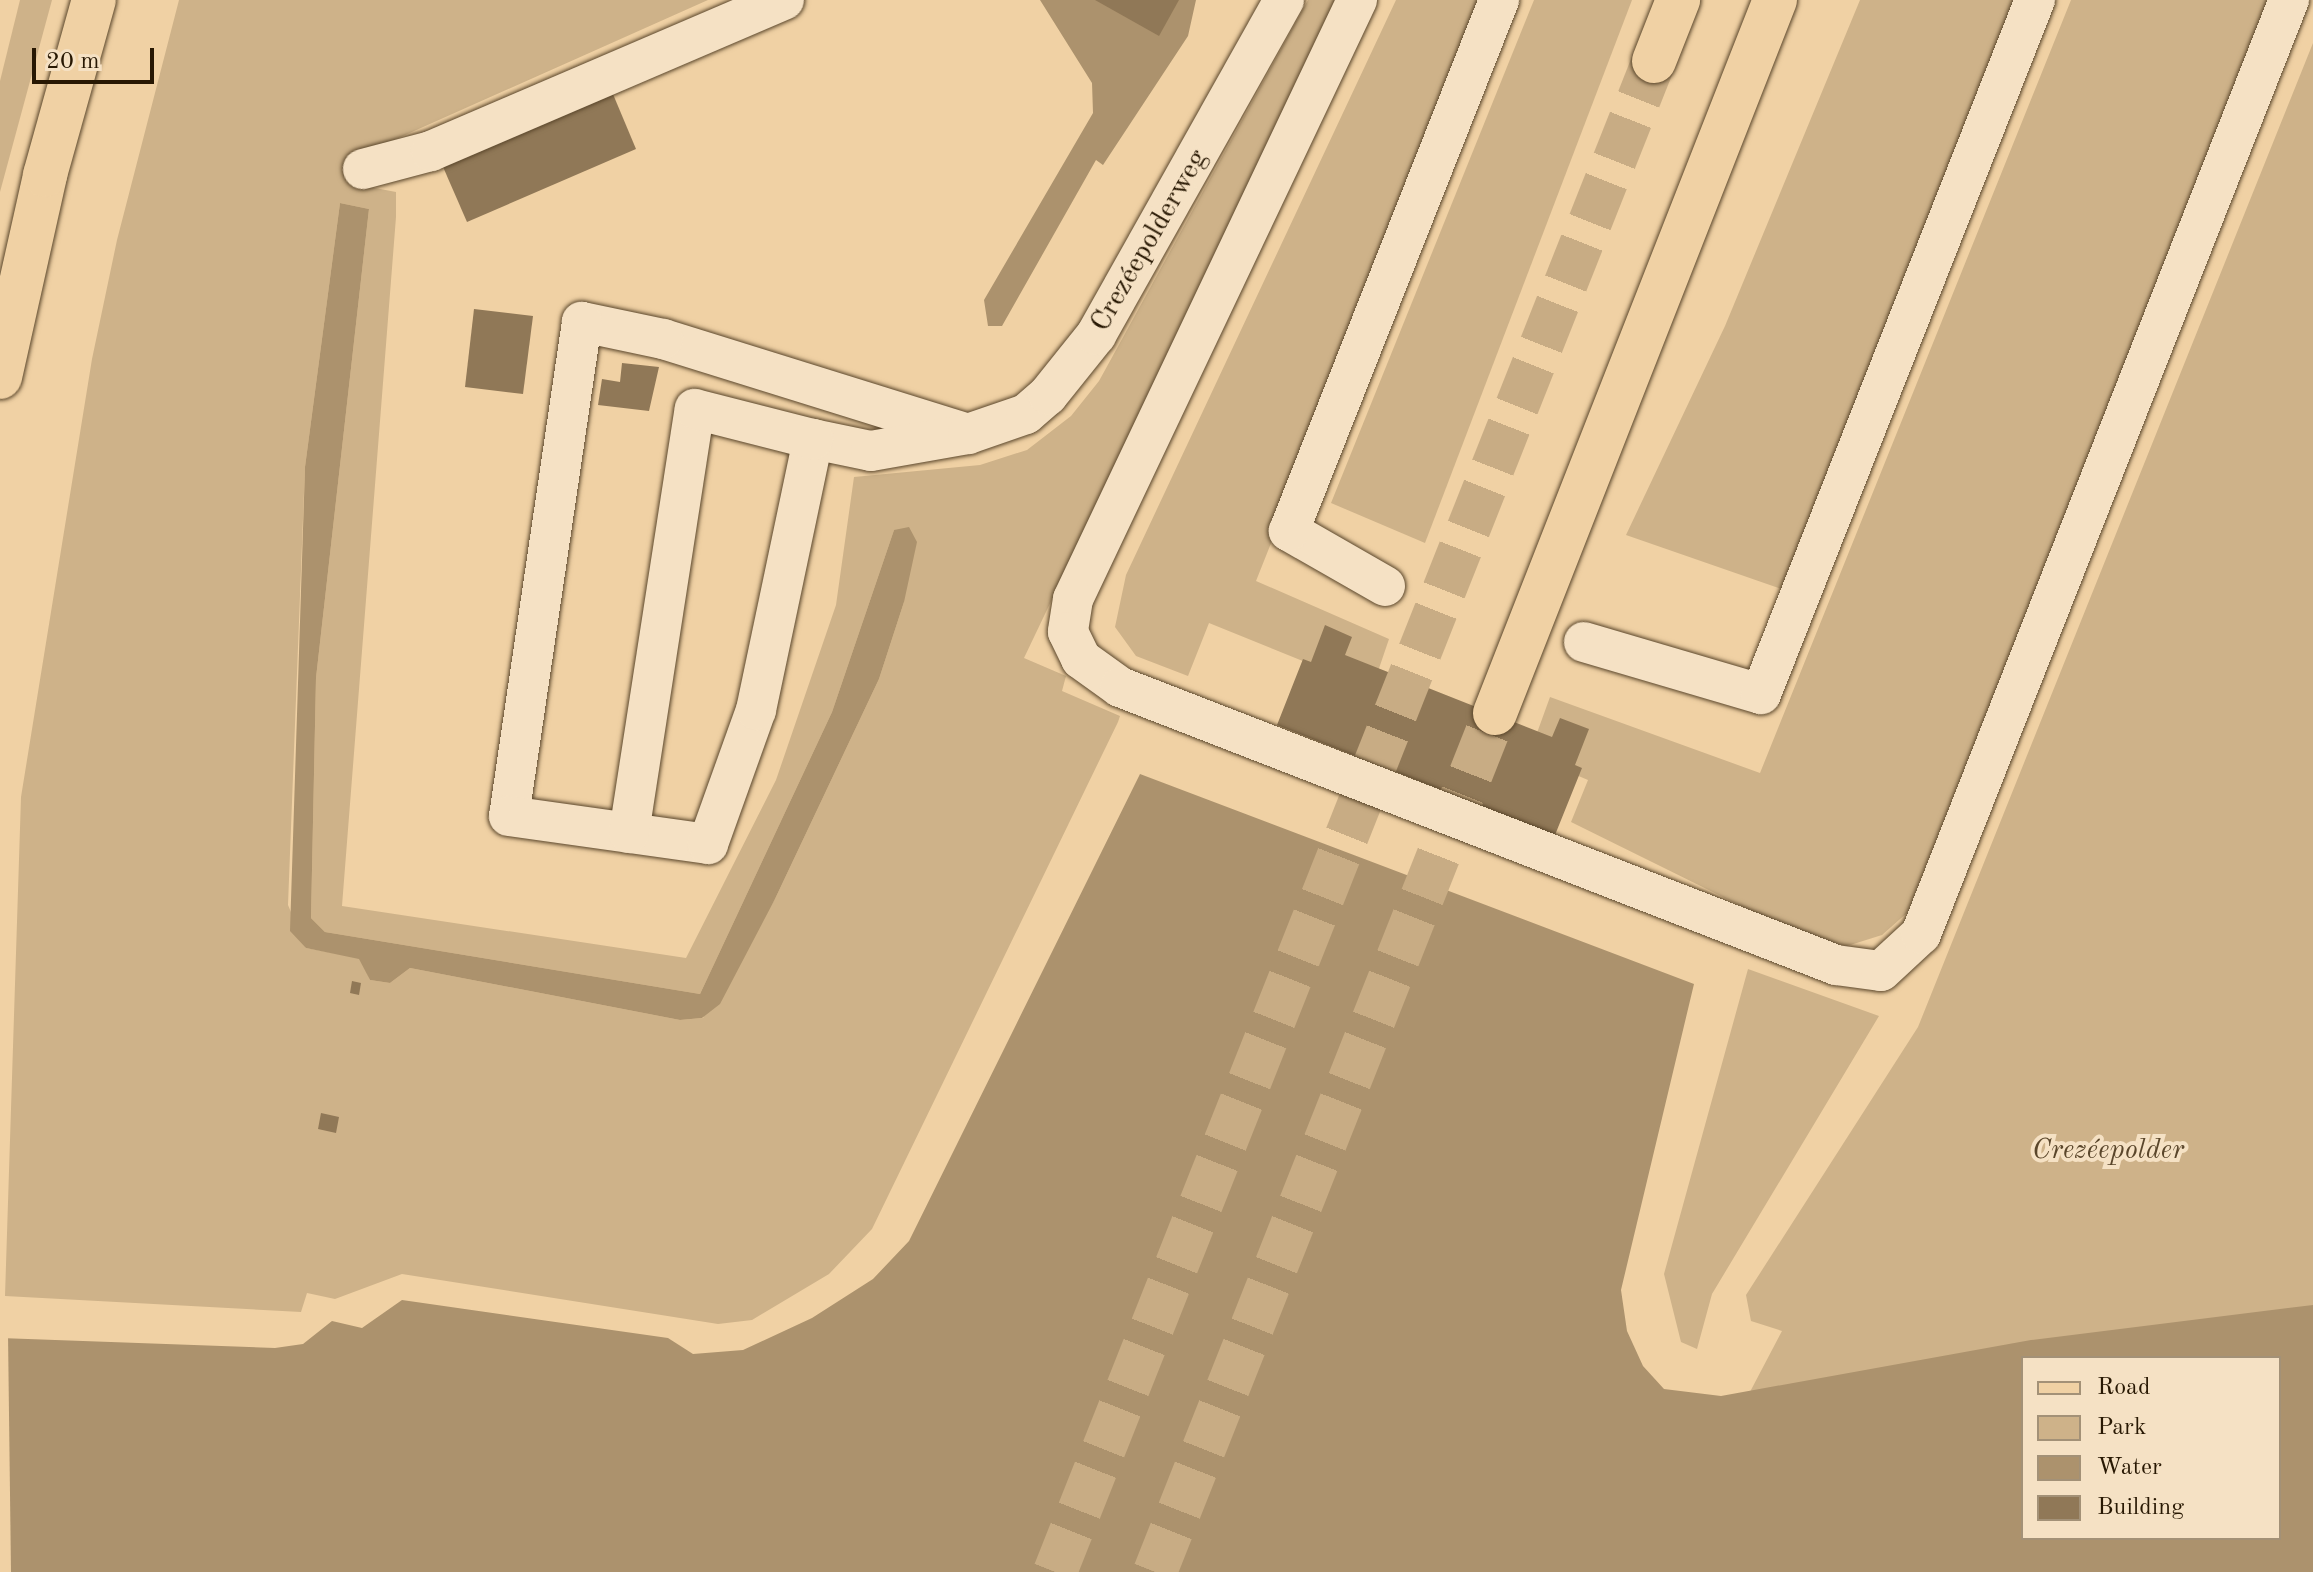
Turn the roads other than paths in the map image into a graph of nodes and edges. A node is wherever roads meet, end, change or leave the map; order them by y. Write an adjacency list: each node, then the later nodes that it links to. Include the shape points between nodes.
1 (784, 0): 11 (street, via 431,151)
2 (1284, 0): 13 (street, Crezéepolderweg, via 1096,335 1026,414)
3 (1357, 0): 8 (street, via 1073,599 1068,632 1081,659 1134,693 1836,965 1881,971 1921,934)
4 (1499, 0): 15 (street, via 1289,531)
5 (1678, 0): 10 (main road)
6 (1775, 0): 17 (main road)
7 (2035, 0): 16 (street, via 1761,694)
8 (2289, 0)
9 (94, 1): 12 (main road, via 45,175)
10 (1654, 61)
11 (363, 169)
12 (0, 377)
13 (968, 434): 14 (street, Crezéepolderweg, via 871,451); 18 (street, via 663,339 582,322 509,816)
14 (813, 439): 18 (street, via 756,710 708,844); 18 (street, Crezéepolderweg, via 695,409)
15 (1385, 586)
16 (1584, 642)
17 (1495, 713)
18 (629, 833)

